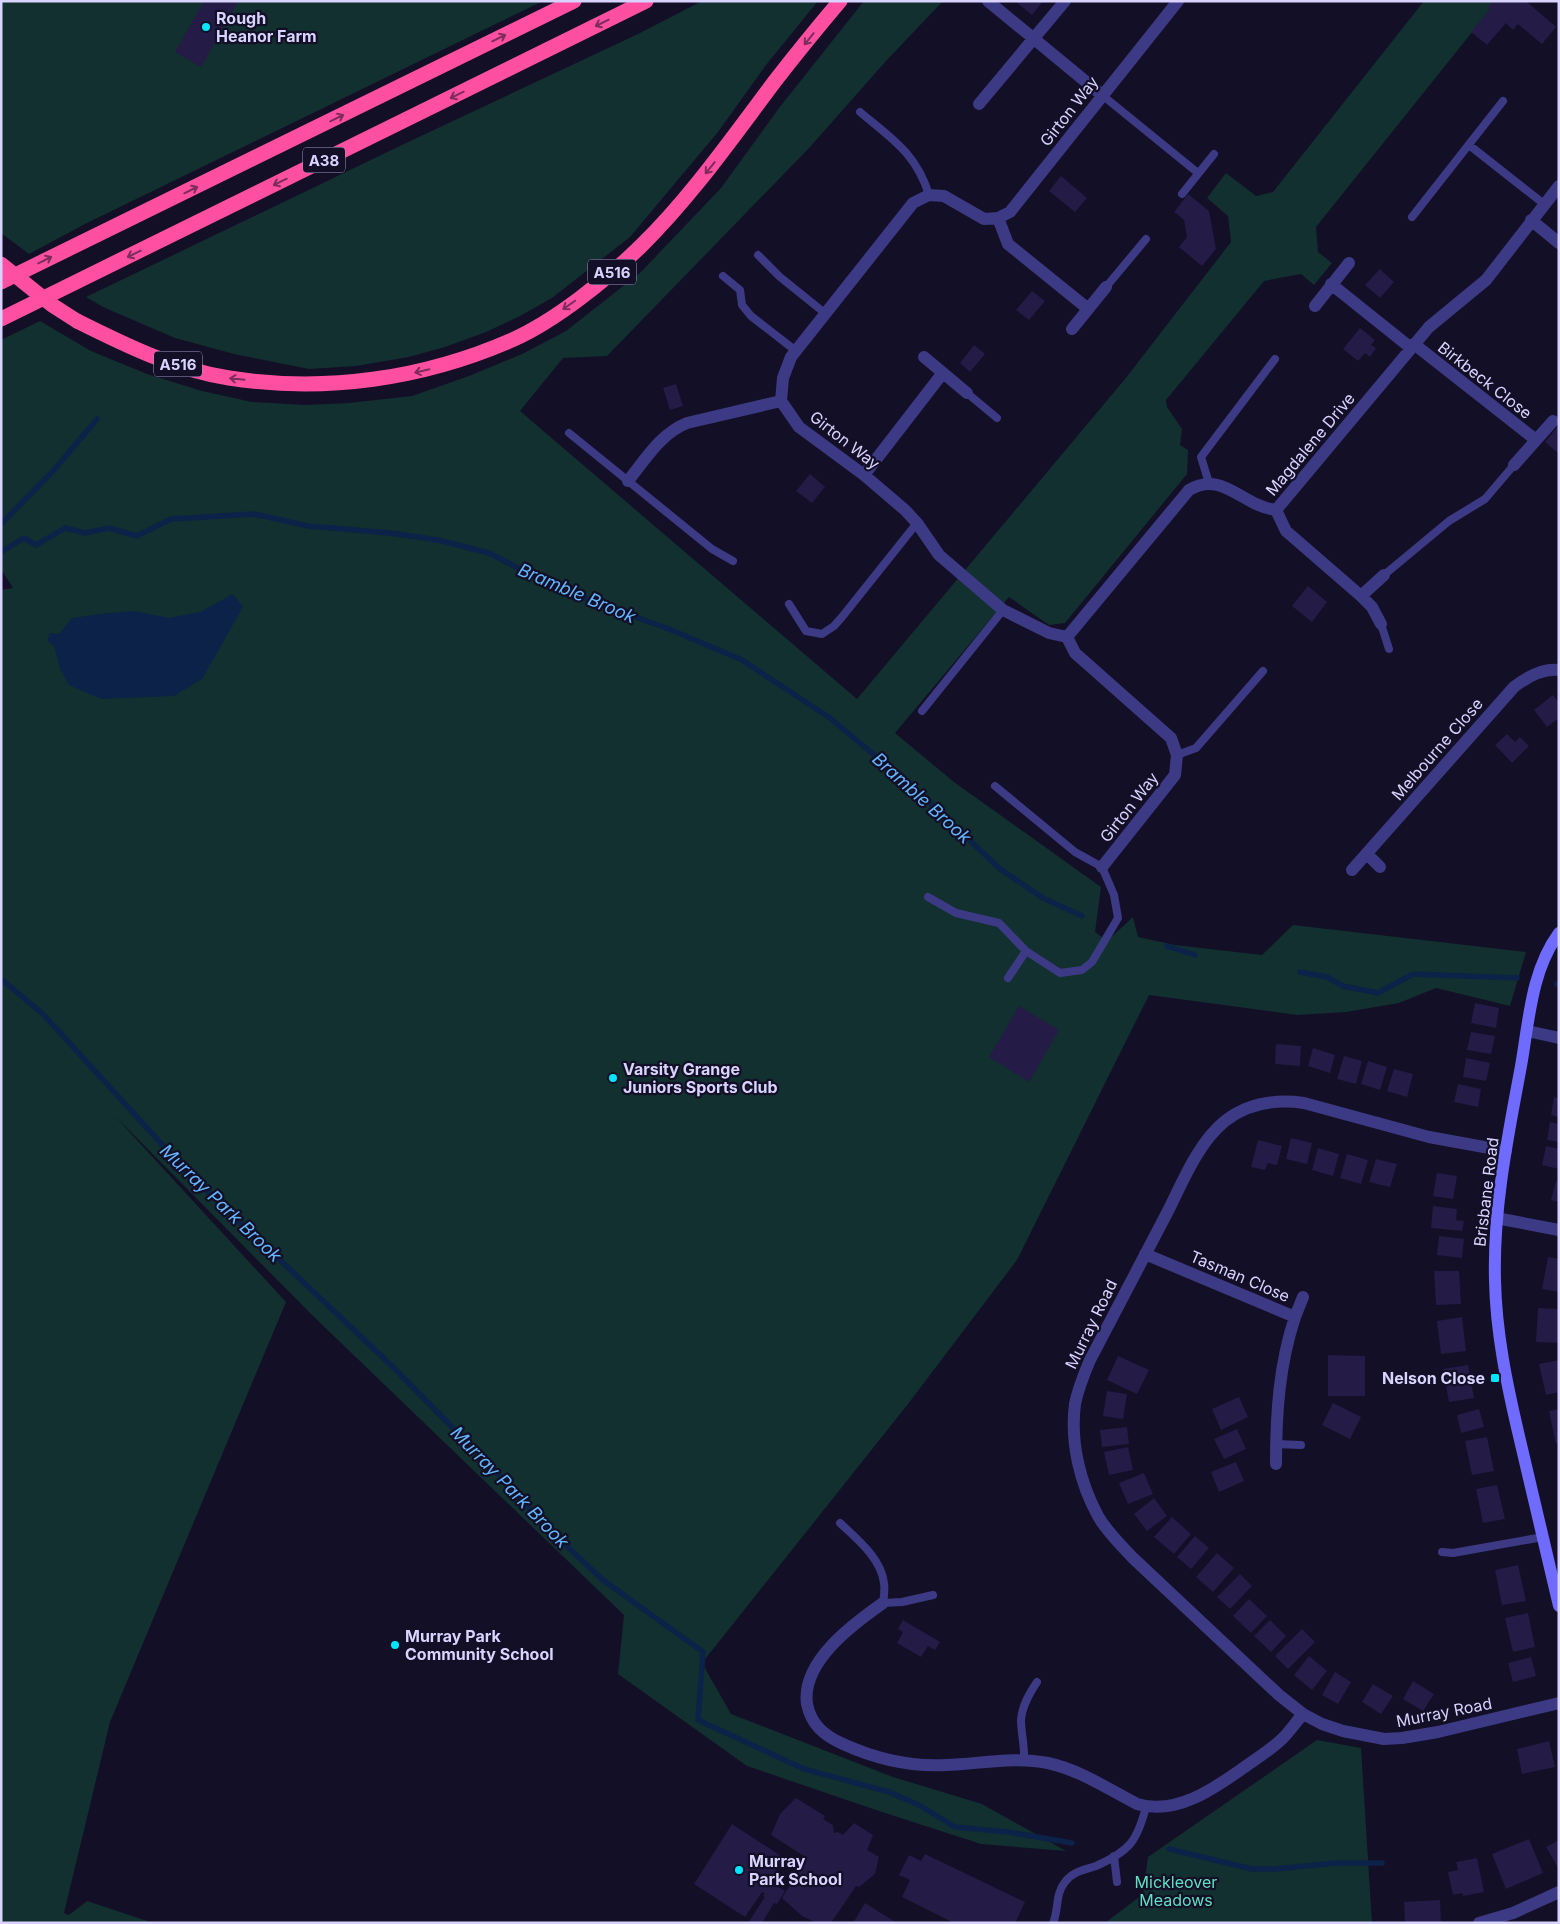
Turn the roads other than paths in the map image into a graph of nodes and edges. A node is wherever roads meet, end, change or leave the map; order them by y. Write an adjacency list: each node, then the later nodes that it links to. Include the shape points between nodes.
1 (574, 1): 28 (highway, A38, one-way to 1)
2 (646, 1): 34 (highway, A38, one-way to 34)
3 (840, 1): 26 (highway, A516, one-way to 26, bridge, via 677,208 641,246 597,285 553,316 513,339 467,358 388,378 338,384 228,378 155,357 77,321)
4 (988, 1): 7 (street)
5 (1065, 1): 7 (street)
6 (1178, 1): 8 (street, Girton Way)
7 (1032, 39): 8 (street); 10 (street)
8 (1102, 96): 14 (lane); 20 (street, Girton Way, via 1010,212)
9 (1504, 101): 12 (lane)
10 (979, 104)
11 (860, 112): 17 (lane, via 910,154 924,178)
12 (1469, 145): 18 (lane); 19 (lane)
13 (1214, 154): 14 (lane)
14 (1198, 173): 16 (lane)
15 (1559, 186): 18 (street, Magdalene Drive)
16 (1182, 194)
17 (929, 195): 20 (street, via 944,196 984,219); 33 (street, via 914,203)
18 (1544, 204): 21 (street, Magdalene Drive)
19 (1412, 217)
20 (998, 218): 32 (street, via 1008,244)
21 (1531, 220): 23 (street); 36 (street, Magdalene Drive, via 1486,280 1429,327)
22 (1146, 239): 30 (lane)
23 (1559, 242)
24 (758, 255): 33 (lane)
25 (1349, 263): 29 (street)
26 (1, 264)
27 (723, 276): 37 (lane, via 740,290 742,305 751,316)
28 (1, 282)
29 (1331, 284): 31 (street); 36 (street, Birkbeck Close)
30 (1106, 287): 32 (street)
31 (1315, 306)
32 (1087, 308): 35 (street)
33 (826, 314): 37 (street)
34 (1, 319)
35 (1072, 329)
36 (1412, 346): 46 (street, Birkbeck Close); 51 (street, Magdalene Drive)
37 (796, 351): 42 (street, via 783,378)
38 (924, 357): 40 (street)
39 (1275, 359): 50 (lane, via 1201,457)
40 (942, 374): 41 (street); 48 (street)
41 (967, 393): 43 (lane)
42 (781, 401): 48 (street, Girton Way, via 799,427); 49 (street, via 674,428)
43 (997, 418)
44 (1556, 418): 46 (street, Birkbeck Close)
45 (569, 433): 49 (lane)
46 (1536, 440): 47 (street, Birkbeck Close)
47 (1514, 465): 54 (lane, Birkbeck Close, via 1485,499 1449,522)
48 (864, 475): 52 (street, Girton Way)
49 (628, 481): 53 (lane, via 712,550)
50 (1209, 483): 51 (street, Magdalene Drive, via 1222,486 1262,509); 59 (street, via 1189,490)
51 (1276, 510): 55 (street, via 1286,530)
52 (917, 523): 56 (lane, via 842,617 822,634 806,631); 57 (street, Girton Way, via 940,555)
53 (733, 561)
54 (1384, 575): 55 (street)
55 (1362, 596): 58 (street, via 1372,606)
56 (788, 604)
57 (1003, 610): 59 (street, Girton Way, via 1049,633); 63 (lane)
58 (1381, 624): 60 (lane)
59 (1067, 637): 64 (street, via 1075,653 1171,738)
60 (1389, 650)
61 (1559, 670): 66 (street, Melbourne Close, via 1539,672 1514,687)
62 (1263, 671): 64 (lane, via 1196,748)
63 (922, 711)
64 (1178, 755): 67 (street, Girton Way, via 1175,776)
65 (995, 786): 67 (lane, via 1075,852)
66 (1367, 854): 68 (street); 69 (street, Melbourne Close)
67 (1102, 867): 72 (lane, via 1114,895 1118,918 1092,962 1082,970 1060,973)
68 (1380, 867)
69 (1352, 870)
70 (928, 897): 72 (lane, via 956,913 999,923)
71 (1559, 933): 74 (street, Brisbane Road, via 1540,967)
72 (1026, 950): 73 (lane)
73 (1008, 978)
74 (1527, 1031): 75 (street); 76 (street, Brisbane Road)
75 (1559, 1038)
76 (1506, 1151): 77 (street, Brisbane Road); 79 (street, Murray Road, via 1429,1137 1304,1103 1284,1100 1254,1105 1226,1120 1205,1142)
77 (1496, 1218): 78 (street); 86 (street, Brisbane Road, via 1496,1302 1505,1374)
78 (1559, 1230)
79 (1145, 1254): 81 (street, Tasman Close); 93 (street, Murray Road, via 1090,1360 1078,1391 1076,1454 1086,1491 1099,1518 1133,1558)
80 (1303, 1297): 81 (street)
81 (1295, 1317): 82 (street, Tasman Close, via 1281,1371)
82 (1276, 1444): 83 (lane); 84 (street, Tasman Close)
83 (1301, 1445)
84 (1276, 1464)
85 (840, 1524): 89 (lane, via 863,1545 881,1571)
86 (1543, 1538): 87 (lane); 90 (street, Brisbane Road)
87 (1442, 1552)
88 (933, 1595): 89 (lane)
89 (883, 1603): 94 (street, via 846,1631 815,1670 808,1687 807,1701 818,1729 850,1748 895,1762 930,1766)
90 (1559, 1606)
91 (1037, 1682): 94 (lane, via 1026,1700 1021,1720)
92 (1559, 1703): 93 (street, Murray Road, via 1438,1732 1384,1739 1343,1731)
93 (1303, 1714): 95 (street, via 1269,1750 1214,1788 1185,1802)
94 (1024, 1761): 95 (street, via 1064,1768)
95 (1146, 1806): 96 (lane, via 1138,1835)
96 (1114, 1856): 97 (lane); 101 (lane, via 1079,1870 1065,1882 1058,1897)
97 (1117, 1882)
98 (1559, 1892): 99 (street)
99 (1514, 1918): 100 (street)
100 (1479, 1922)
101 (1053, 1923)

